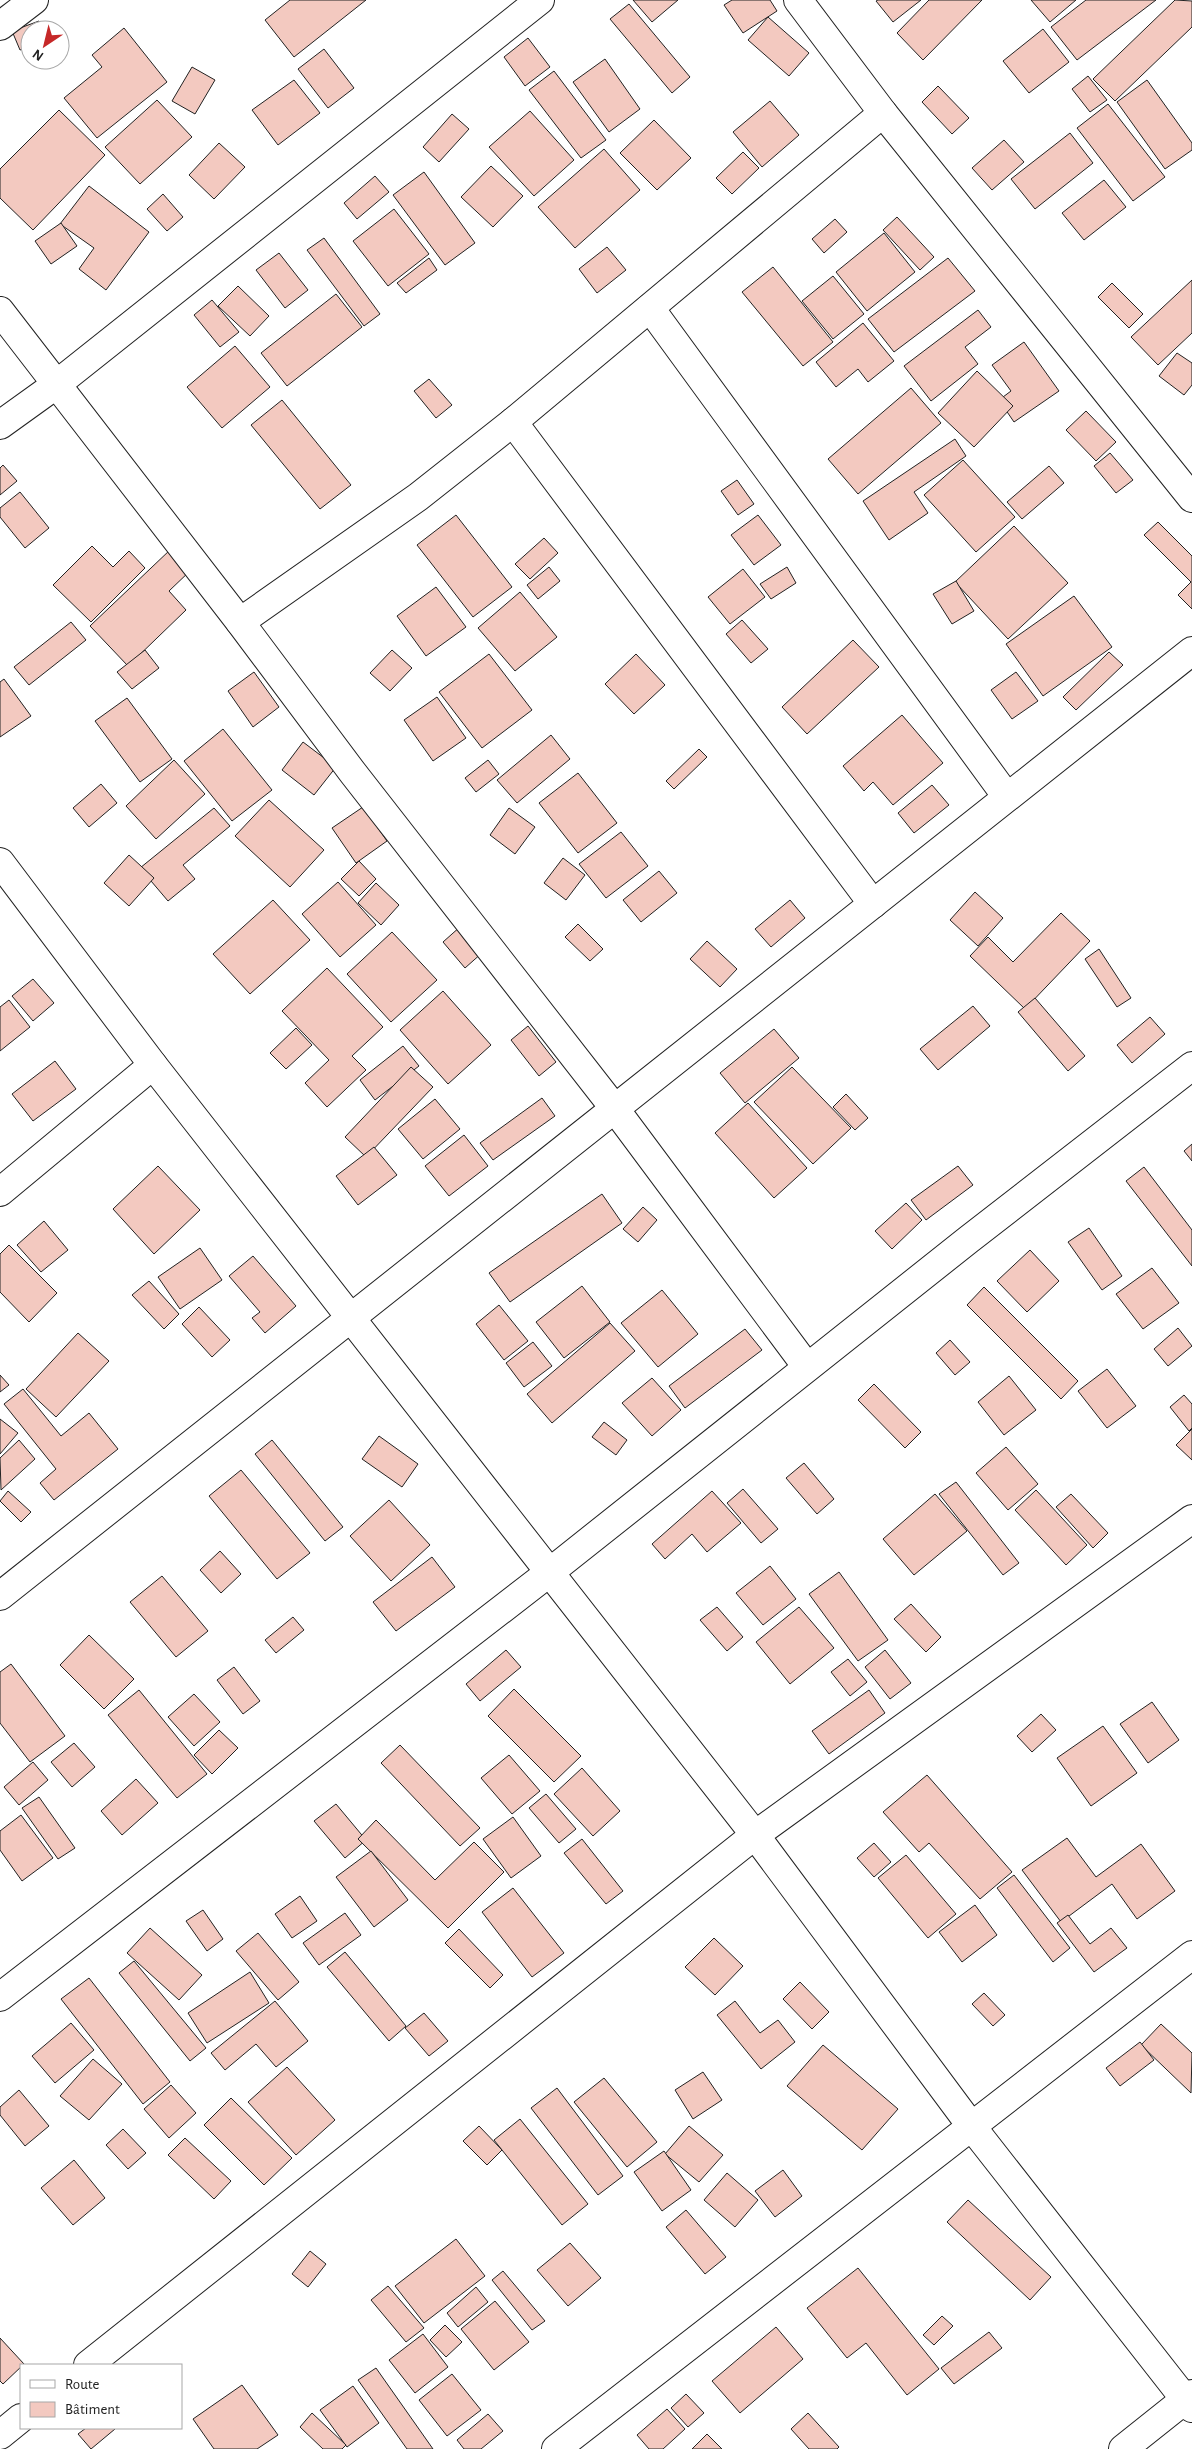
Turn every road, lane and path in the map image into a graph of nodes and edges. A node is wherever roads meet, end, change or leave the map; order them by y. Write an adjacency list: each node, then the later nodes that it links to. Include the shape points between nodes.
1 (34, 0): 4 (street)
2 (540, 0): 8 (street)
3 (798, 0): 5 (street)
4 (0, 26)
5 (883, 113): 6 (street); 11 (street)
6 (650, 308): 9 (street); 14 (street)
7 (0, 311): 8 (street)
8 (57, 384): 10 (street); 12 (street)
9 (513, 422): 12 (street, via 418,497); 16 (street)
10 (0, 425)
11 (1192, 498)
12 (240, 622): 19 (street, via 353,773)
13 (1192, 651): 14 (street)
14 (1007, 797): 16 (street)
15 (0, 862): 17 (street)
16 (873, 904): 19 (street)
17 (154, 1066): 20 (street); 21 (street)
18 (1192, 1066): 22 (street)
19 (615, 1109): 21 (street); 22 (street)
20 (0, 1192)
21 (352, 1318): 24 (street); 25 (street)
22 (807, 1368): 24 (street)
23 (1192, 1519): 26 (street)
24 (550, 1572): 26 (street); 28 (street)
25 (0, 1596)
26 (755, 1834): 29 (street); 30 (street)
27 (1192, 1955): 29 (street)
28 (0, 1997)
29 (972, 2127): 31 (street); 34 (street)
30 (89, 2364)
31 (1190, 2401): 35 (street)
32 (20, 2419): 33 (street)
33 (0, 2435)
34 (556, 2449)
35 (1122, 2449)

